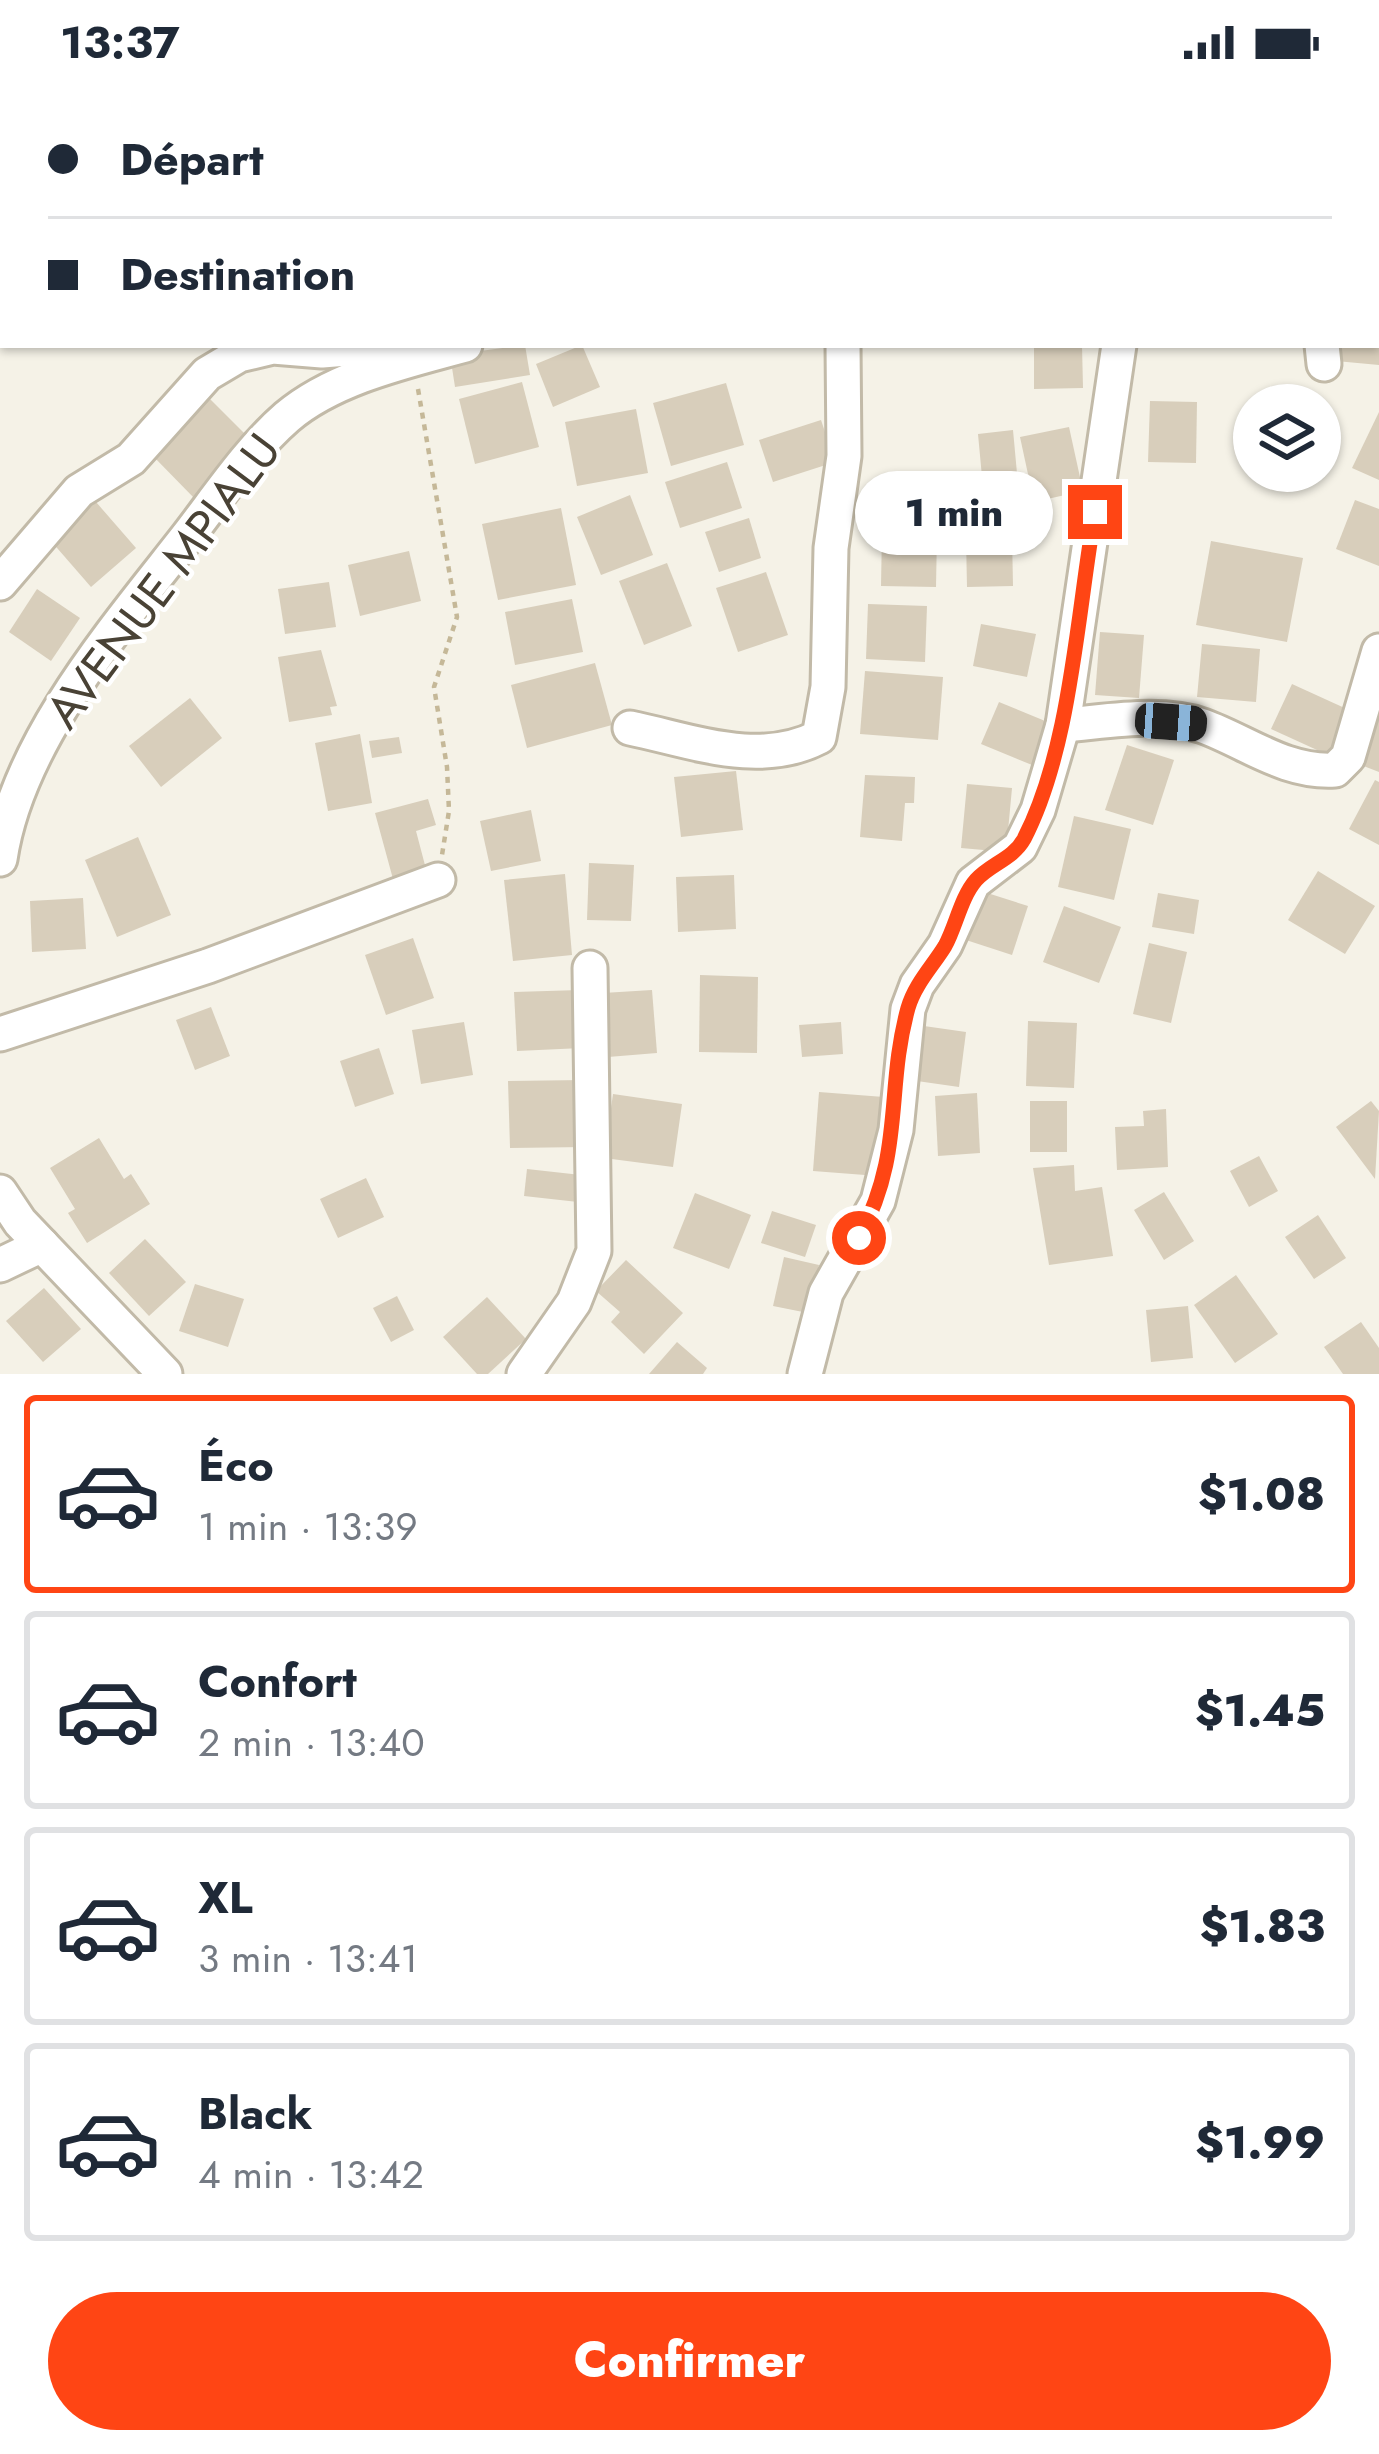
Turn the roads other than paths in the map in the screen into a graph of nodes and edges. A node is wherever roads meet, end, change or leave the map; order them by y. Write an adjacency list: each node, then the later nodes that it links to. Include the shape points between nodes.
1 (269, 348): 7 (street, via 207,374 131,459 79,491)
2 (285, 348): 6 (street)
3 (440, 348): 6 (street, AVENUE MPIALU)
4 (843, 348): 10 (street, via 844,456 819,737 782,754 756,754)
5 (1119, 348): 9 (street)
6 (406, 352): 11 (street, AVENUE MPIALU, via 288,416)
7 (0, 583)
8 (1379, 651): 9 (street, via 1348,758 1335,770 1268,758 1199,724)
9 (1063, 725): 21 (street, via 1020,847 973,883 912,997 896,1130 878,1201 826,1293)
10 (630, 728)
11 (16, 759): 12 (street, AVENUE MPIALU)
12 (0, 859)
13 (438, 880): 15 (street)
14 (590, 968): 20 (street, via 594,1251 574,1302)
15 (0, 1034)
16 (0, 1192): 17 (street)
17 (42, 1245): 18 (street); 19 (street)
18 (0, 1265)
19 (165, 1374)
20 (524, 1374)
21 (805, 1374)

